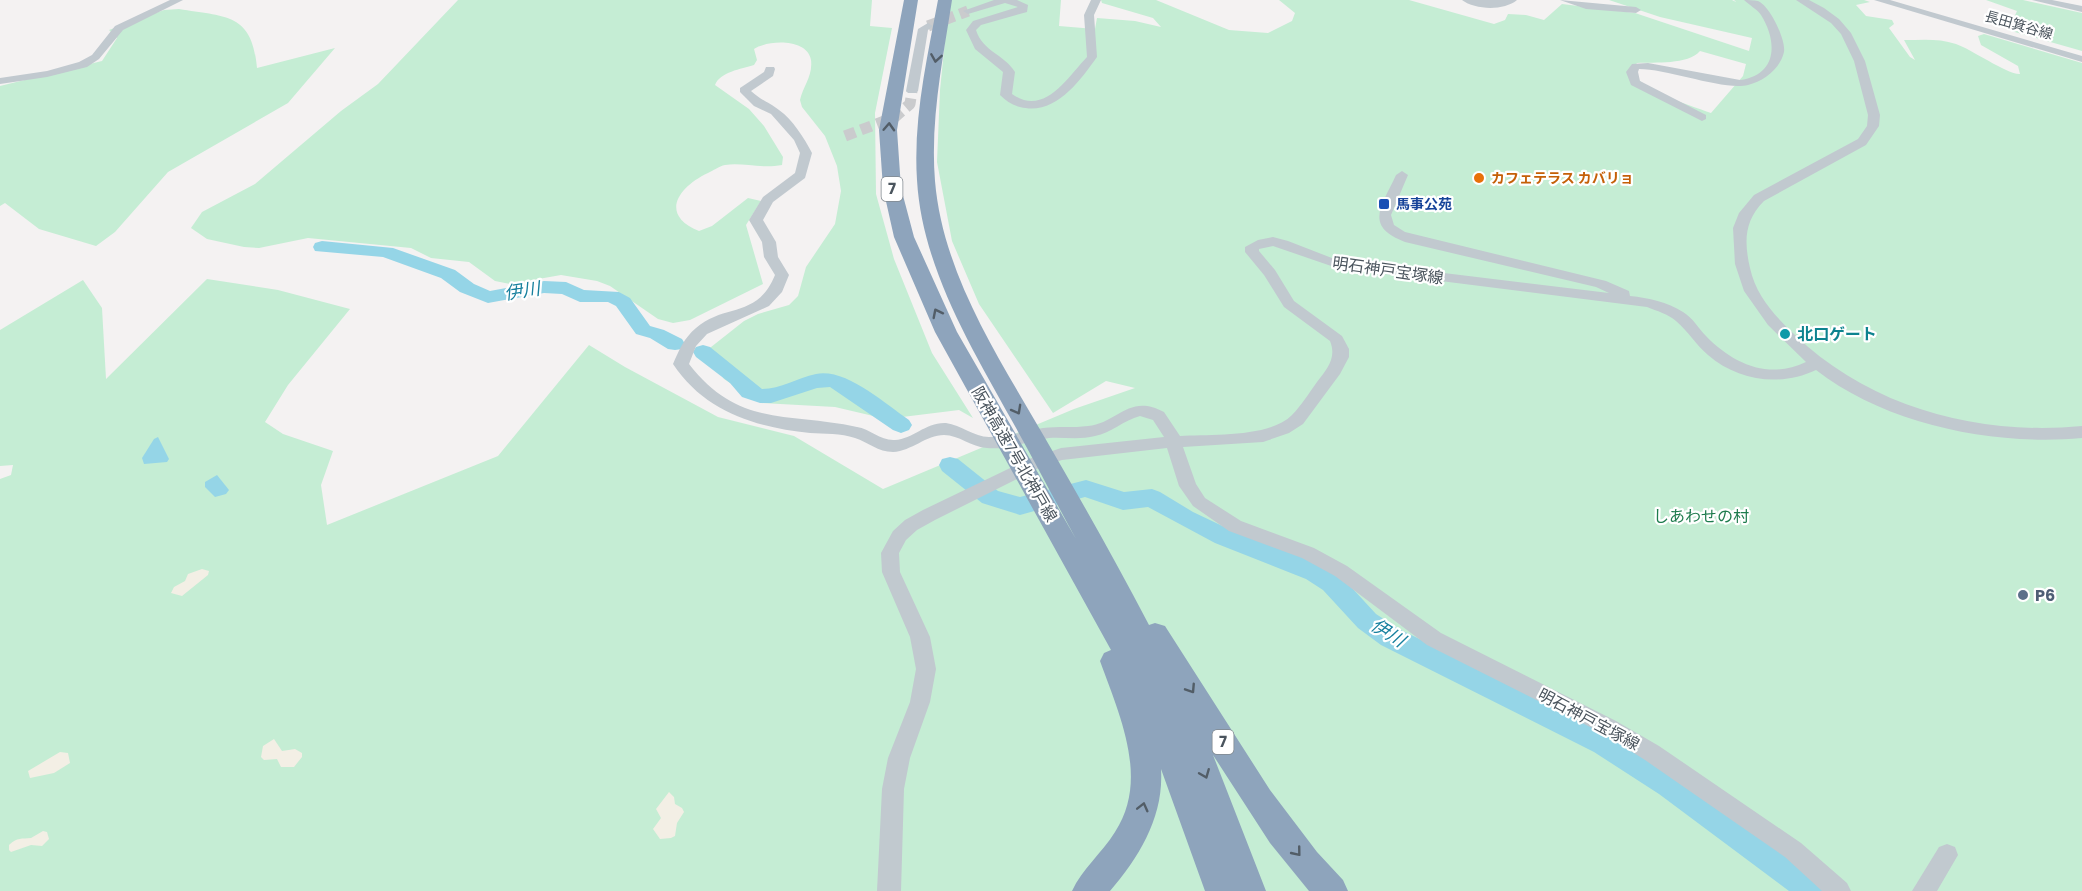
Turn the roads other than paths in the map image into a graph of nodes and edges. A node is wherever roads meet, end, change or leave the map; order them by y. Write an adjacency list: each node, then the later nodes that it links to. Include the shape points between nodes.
1 (178, 0): 20 (street, via 119,28 93,60 55,72)
2 (911, 0): 28 (highway, 阪神高速7号北神戸線 / 7, one-way to 2, via 1033,484 964,365 918,273 901,228 889,158 890,116)
3 (945, 0): 28 (highway, 阪神高速7号北神戸線 / 7, one-way to 28, via 927,122 926,181 934,228 953,287 1076,515)
4 (1005, 0): 5 (street, via 1023,5 1023,10 977,23 971,30 976,45 1007,68 1010,74 1006,95 1020,104 1047,103 1092,57 1089,15); 16 (street)
5 (1096, 0)
6 (1467, 0): 7 (street, via 1493,5)
7 (1512, 0)
8 (1565, 0): 15 (street, via 1586,6)
9 (1749, 0): 22 (street, via 1766,12 1779,47 1775,59 1754,81 1740,83 1648,66 1636,66 1632,72 1635,82)
10 (1801, 0): 25 (street, via 1829,14 1849,35 1874,115 1873,126 1862,142 1848,151 1759,198 1746,209 1738,236 1747,288 1765,313)
11 (1879, 0): 18 (street, 長田箕谷線)
12 (1891, 0): 18 (street, 長田箕谷線)
13 (2037, 0): 14 (street)
14 (2082, 9)
15 (1636, 10)
16 (968, 11)
17 (928, 26): 21 (street, via 923,29)
18 (2082, 57)
19 (770, 69): 27 (street, via 769,74 744,90 758,104 781,117 806,153 801,175 758,210 756,220 782,275 780,286 766,302 717,320 692,337 681,364 689,378 726,408 778,423 856,432 878,444 893,446 941,429 989,443 1050,433 1089,432 1139,411 1156,414 1168,425)
20 (0, 81)
21 (912, 91)
22 (1702, 117)
23 (1402, 175): 24 (street, via 1384,215 1384,221 1396,234 1601,284)
24 (1635, 301): 25 (street, 明石神戸宝塚線, via 1678,315 1713,352 1755,373 1778,376 1803,371); 27 (street, 明石神戸宝塚線, via 1335,264 1280,242 1258,243 1252,252 1283,297 1337,339 1341,357 1303,412 1284,429 1263,436)
25 (1817, 363): 26 (street, via 1887,402 1962,426 2038,436)
26 (2082, 432)
27 (1174, 442): 31 (street, via 1061,454 965,497 911,525 899,537 890,554 891,572 920,637 926,669 893,789); 37 (street, 明石神戸宝塚線, via 1185,477 1199,502 1235,526 1308,553 1341,571 1434,639 1609,727 1652,753 1793,850)
28 (1107, 593): 30 (highway, 7, one-way to 28, via 1138,822 1147,768); 34 (highway, 7); 35 (highway, 7, one-way to 35, via 1142,638 1188,734); 36 (highway, 7, one-way to 36, via 1196,697 1257,799)
29 (1947, 855): 38 (street)
30 (1116, 858): 32 (highway, 7); 33 (highway)
31 (889, 891)
32 (1089, 891)
33 (1102, 891)
34 (1222, 891)
35 (1249, 891)
36 (1331, 891)
37 (1839, 891)
38 (1924, 891)

